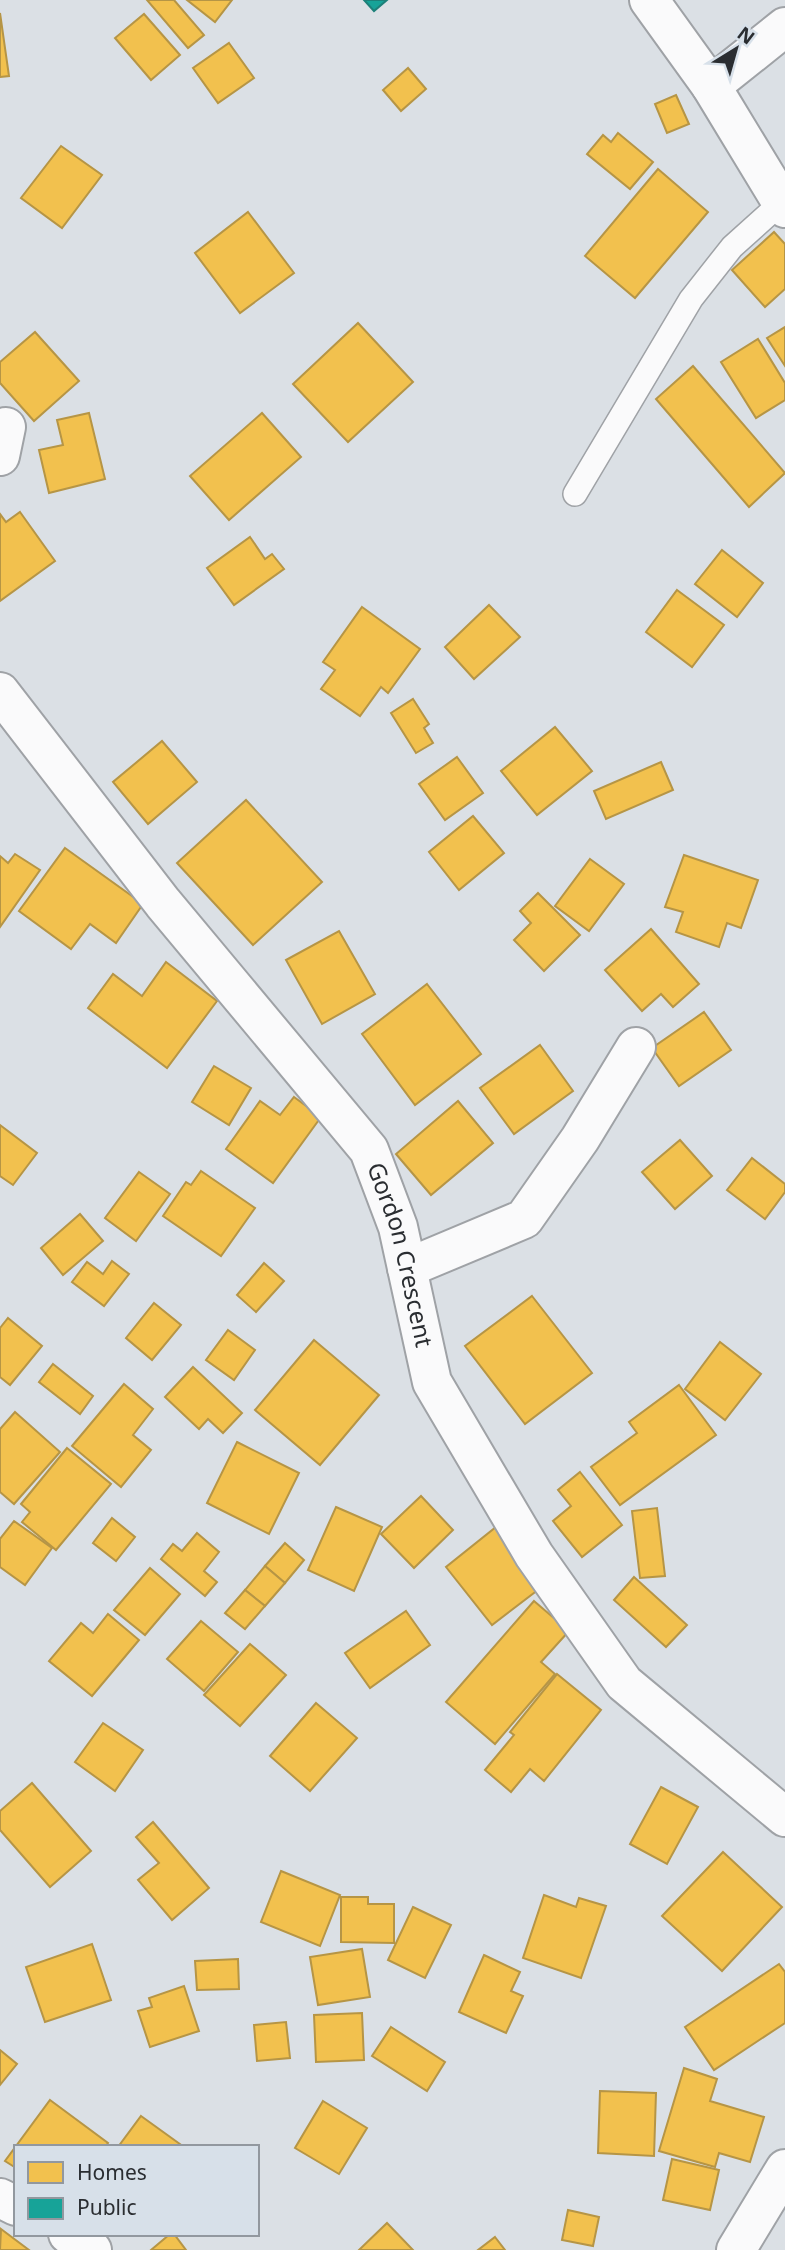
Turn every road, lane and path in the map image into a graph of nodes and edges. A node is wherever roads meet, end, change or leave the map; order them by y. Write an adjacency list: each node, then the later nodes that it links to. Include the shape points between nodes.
1 (649, 0): 3 (street)
2 (785, 27): 3 (street)
3 (711, 86): 4 (street)
4 (783, 205): 5 (lane, via 732,247 691,299)
5 (575, 494)
6 (0, 692): 8 (street, Gordon Crescent, via 163,903 369,1150 398,1227)
7 (636, 1047): 8 (street, via 524,1219)
8 (407, 1268): 9 (street, Gordon Crescent, via 432,1382 534,1555 624,1683)
9 (785, 1817)
10 (785, 2169): 13 (street)
11 (71, 2236): 12 (street)
12 (92, 2250)
13 (736, 2250)

